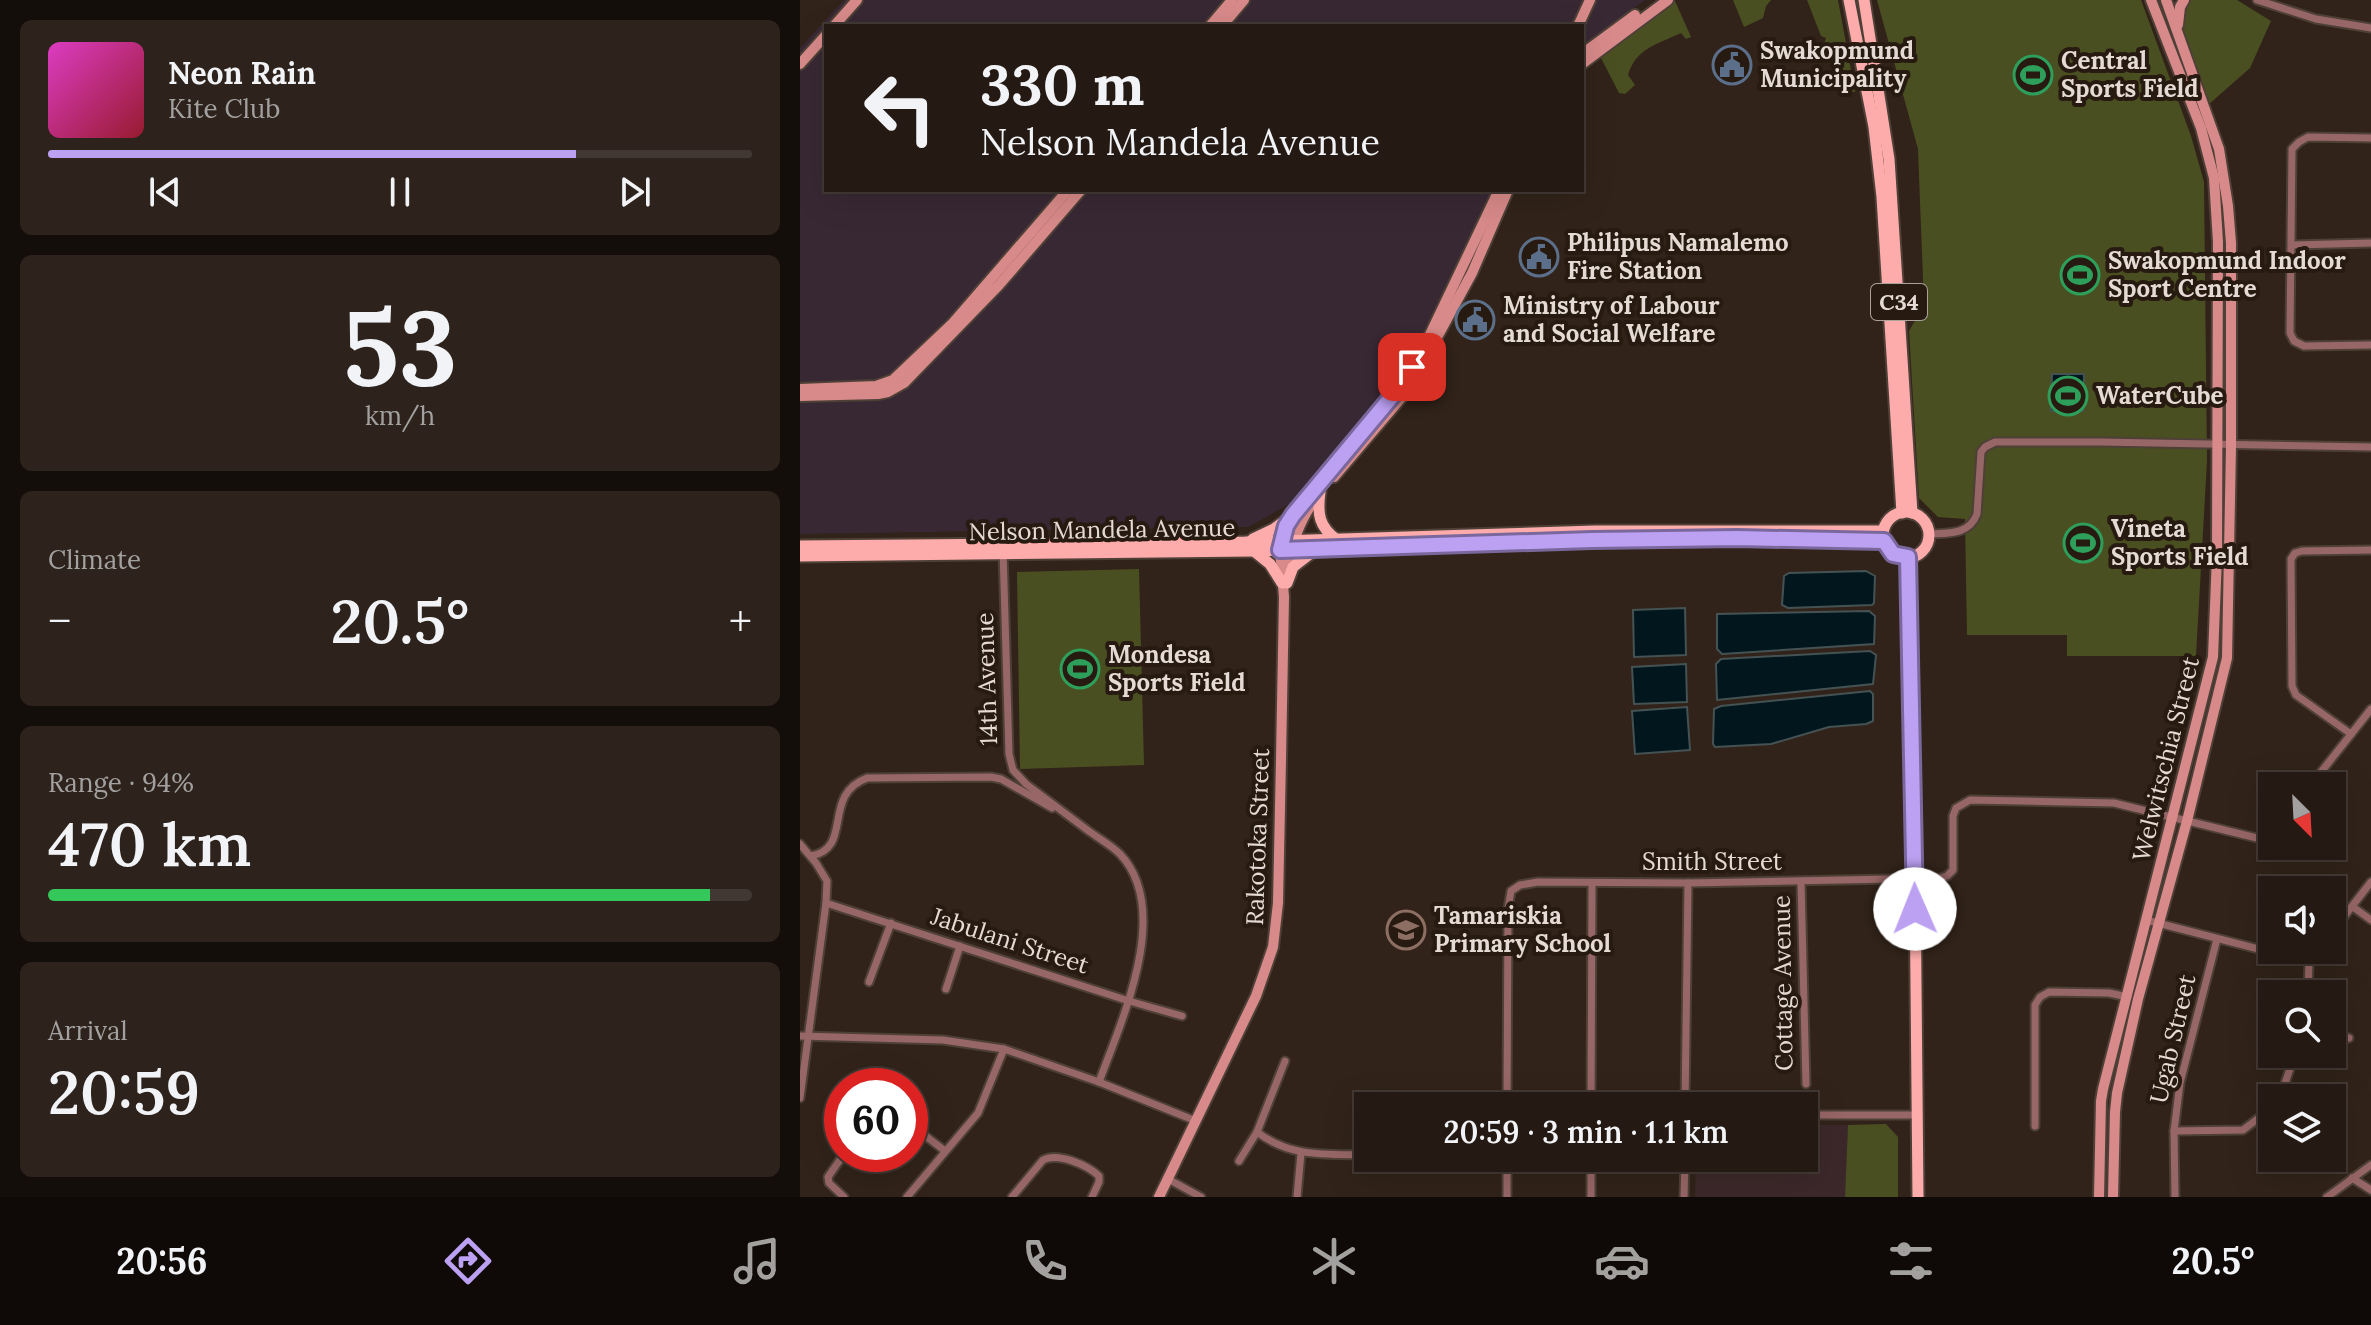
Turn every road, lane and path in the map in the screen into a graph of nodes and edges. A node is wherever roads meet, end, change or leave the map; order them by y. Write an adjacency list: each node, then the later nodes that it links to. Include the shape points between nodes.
1 (857, 0): 15 (street)
2 (1232, 0): 16 (street)
3 (1244, 0): 17 (street)
4 (1590, 0): 18 (street)
5 (1656, 0): 22 (street)
6 (1668, 0): 23 (street)
7 (1849, 0): 39 (main road, C34, via 1882,197)
8 (1864, 0): 39 (main road, C34, via 1889,159)
9 (2151, 0): 14 (street, Welwitschia Street)
10 (2166, 0): 14 (street); 21 (street, Welwitschia Street)
11 (2184, 0): 21 (street, via 2177,20)
12 (2262, 1): 13 (street)
13 (2276, 4): 19 (street, via 2316,19)
14 (2160, 20): 35 (street, Welwitschia Street, via 2214,178)
15 (836, 24)
16 (1212, 24)
17 (1224, 24)
18 (1579, 24)
19 (2371, 28)
20 (824, 37): 24 (street)
21 (2179, 37): 36 (street, Welwitschia Street, via 2225,176 2231,243)
22 (1584, 53)
23 (1584, 63)
24 (800, 64)
25 (2371, 138): 31 (street, via 2308,137 2292,149)
26 (1066, 192): 33 (street, via 952,324 893,380 876,386)
27 (1079, 192): 34 (street, via 904,383 878,394)
28 (1498, 192): 40 (street, Rakotoka Street, via 1399,388)
29 (1507, 192): 38 (street, Rakotoka Street, via 1472,273 1416,376)
30 (2371, 243): 31 (street)
31 (2292, 245): 32 (street, via 2294,341 2304,346)
32 (2371, 345)
33 (800, 389)
34 (800, 396)
35 (2216, 445): 36 (street); 41 (street, via 1995,442 1981,452 1974,522 1956,533); 56 (street, Welwitschia Street, via 2213,657)
36 (2231, 446): 37 (street); 57 (street, Welwitschia Street, via 2227,658)
37 (2371, 447)
38 (1320, 492): 43 (main road, via 1319,519); 44 (street, Rakotoka Street)
39 (1907, 513): 41 (main road, via 1923,520); 42 (main road, via 1890,519)
40 (1293, 515): 44 (street, Rakotoka Street, via 1286,526); 46 (main road)
41 (1929, 534): 51 (main road, via 1924,549)
42 (1884, 536): 43 (main road, Nelson Mandela Avenue, via 1595,531); 47 (main road, Nelson Mandela Avenue); 51 (main road, via 1893,554)
43 (1337, 540): 44 (main road, Nelson Mandela Avenue)
44 (1286, 545): 46 (main road, Nelson Mandela Avenue); 47 (main road, Nelson Mandela Avenue); 52 (street, Rakotoka Street)
45 (800, 546): 48 (main road, Nelson Mandela Avenue)
46 (1249, 547): 48 (main road, Nelson Mandela Avenue); 52 (main road)
47 (1320, 548): 52 (main road, via 1299,561)
48 (1003, 549): 50 (main road, Nelson Mandela Avenue); 58 (street, 14th Avenue, via 1013,770)
49 (2371, 550): 54 (street, via 2302,551 2291,559 2292,686 2296,695)
50 (800, 556)
51 (1908, 557): 62 (main road)
52 (1285, 583): 97 (street, Rakotoka Street, via 1273,947 1256,996)
53 (2371, 709): 54 (street)
54 (2351, 734): 55 (street)
55 (2321, 772)
56 (2173, 817): 57 (street); 62 (street, Smith Street, via 2114,803 1970,800 1953,816 1951,873); 70 (street, Welwitschia Street)
57 (2187, 821): 59 (street); 73 (street, Welwitschia Street)
58 (1078, 823): 61 (street, via 1001,779 867,778 845,792 833,842); 81 (street, 14th Avenue, via 1121,854 1135,878 1144,944)
59 (2258, 838)
60 (800, 844): 61 (street)
61 (811, 856): 67 (street, via 827,881)
62 (1915, 879): 63 (street, Smith Street); 95 (main road)
63 (1801, 882): 66 (street, Smith Street); 89 (street, Cottage Avenue)
64 (2371, 882): 68 (street)
65 (1592, 883): 66 (street, Smith Street); 90 (street, Smith Street, via 1538,882 1511,891); 91 (street)
66 (1688, 883): 92 (street)
67 (826, 903): 72 (street, Jabulani Street); 83 (street)
68 (2353, 907): 69 (street); 71 (street)
69 (2346, 915)
70 (2146, 920): 73 (street); 79 (street, Welwitschia Street)
71 (2371, 920)
72 (891, 923): 75 (street, Jabulani Street); 77 (street)
73 (2159, 923): 74 (street); 80 (street, Welwitschia Street)
74 (2217, 939): 76 (street); 99 (street, Ugab Street, via 2180,1083)
75 (960, 946): 78 (street); 81 (street, Jabulani Street)
76 (2258, 949)
77 (869, 982)
78 (946, 989)
79 (2125, 997): 80 (street); 98 (street, via 2049,992 2040,997 2035,1005); 125 (street, Welwitschia Street, via 2101,1101)
80 (2138, 999): 126 (street, Welwitschia Street, via 2115,1102)
81 (1129, 1001): 82 (street, Jabulani Street); 88 (street, 14th Avenue)
82 (1182, 1016)
83 (803, 1037): 86 (street, via 943,1040); 93 (street)
84 (2346, 1037): 85 (street)
85 (2349, 1038)
86 (1004, 1049): 88 (street); 102 (street, via 978,1113)
87 (1285, 1061): 100 (street)
88 (1099, 1082): 97 (street)
89 (1806, 1084)
90 (1507, 1092)
91 (1591, 1092)
92 (1685, 1092)
93 (800, 1098)
94 (1818, 1115): 95 (street)
95 (1917, 1115): 124 (main road)
96 (2258, 1119): 99 (street, via 2243,1130)
97 (1196, 1121): 112 (street, Rakotoka Street)
98 (2035, 1126)
99 (2174, 1131): 127 (street, Ugab Street)
100 (1257, 1132): 103 (street); 105 (street)
101 (928, 1138): 102 (street)
102 (945, 1151): 115 (street)
103 (1301, 1153): 104 (street); 120 (street)
104 (1354, 1155)
105 (1239, 1161)
106 (2371, 1165): 111 (street)
107 (831, 1172): 114 (street, via 829,1183)
108 (1507, 1172): 121 (street)
109 (1591, 1172): 122 (street)
110 (1685, 1172): 123 (street)
111 (2352, 1178): 113 (street); 128 (street)
112 (1168, 1179): 118 (street, Rakotoka Street); 119 (street)
113 (2371, 1190)
114 (844, 1197)
115 (907, 1197)
116 (1012, 1197): 117 (street, via 1049,1157 1099,1176)
117 (1092, 1197)
118 (1159, 1197)
119 (1201, 1197)
120 (1297, 1197)
121 (1507, 1197)
122 (1591, 1197)
123 (1684, 1197)
124 (1918, 1197)
125 (2099, 1197)
126 (2113, 1197)
127 (2175, 1197)
128 (2327, 1197)

